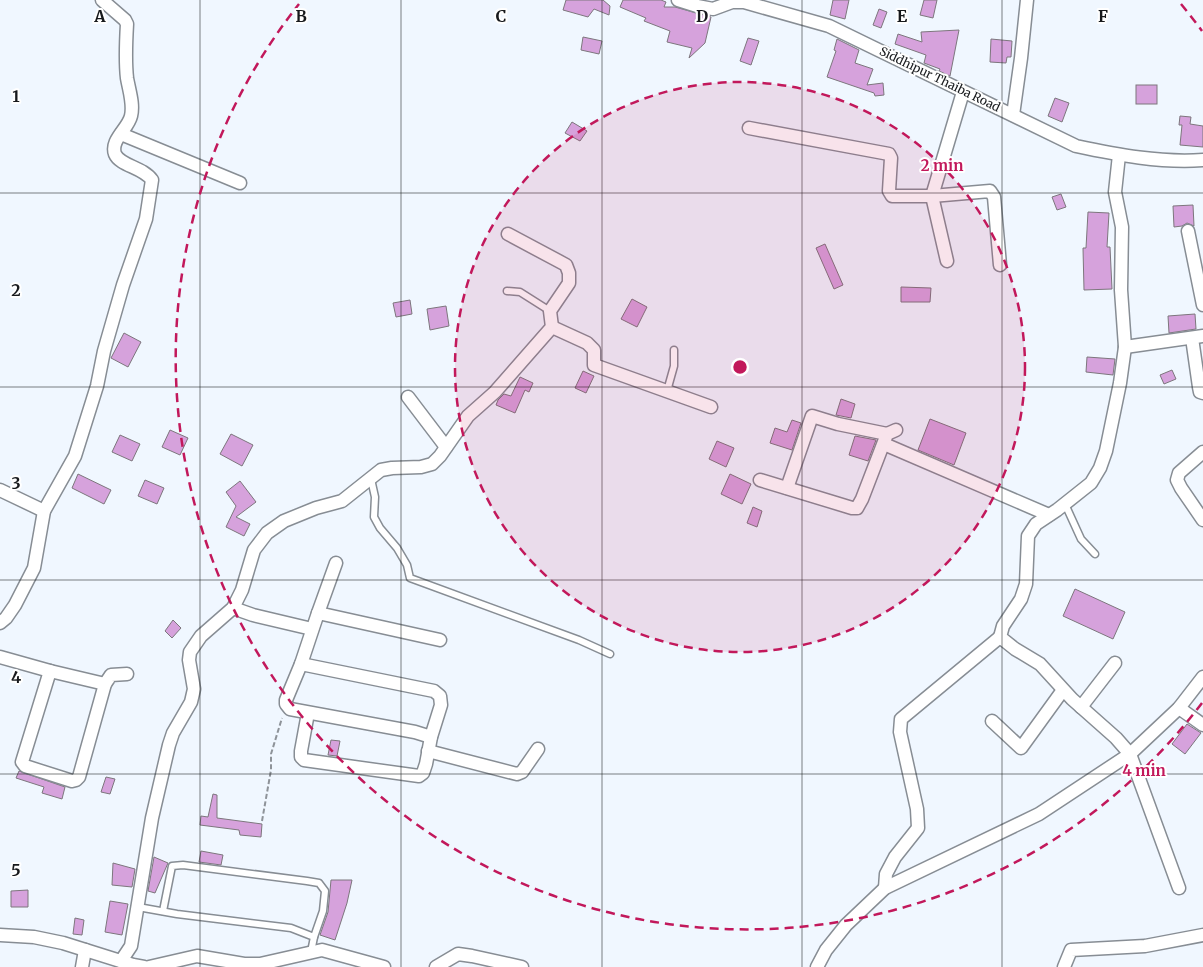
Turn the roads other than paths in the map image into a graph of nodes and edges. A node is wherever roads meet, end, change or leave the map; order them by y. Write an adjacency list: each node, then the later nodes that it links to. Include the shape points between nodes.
1 (102, 0): 8 (street, via 127,24 127,77 132,114)
2 (678, 0): 4 (street, Siddhipur Thaiba Road, via 713,9)
3 (1027, 0): 6 (street)
4 (731, 1): 5 (street, Siddhipur Thaiba Road, via 829,26)
5 (963, 92): 6 (street, Siddhipur Thaiba Road); 12 (street)
6 (1013, 115): 9 (street, Siddhipur Thaiba Road, via 1076,146)
7 (749, 128): 12 (street, via 890,154 890,194)
8 (121, 134): 11 (street); 36 (street, via 114,149 116,156 144,171 152,180 146,219 75,456)
9 (1118, 155): 10 (street, Siddhipur Thaiba Road, via 1178,162); 22 (street, via 1115,192 1122,227 1120,290)
10 (1203, 160)
11 (240, 184)
12 (932, 196): 15 (street); 16 (street, via 990,191 994,197)
13 (1188, 231): 18 (street)
14 (508, 234): 19 (street, via 566,265 569,283)
15 (946, 261)
16 (1000, 265)
17 (507, 291): 19 (lane, via 520,292)
18 (1203, 305)
19 (550, 311): 20 (street)
20 (552, 327): 24 (street, via 587,343 594,350 594,365); 29 (street, via 495,392 468,416)
21 (1198, 337): 22 (street); 25 (street, via 1199,387)
22 (1125, 347): 35 (street, via 1106,451 1091,483)
23 (674, 350): 24 (lane, via 674,366)
24 (667, 391): 27 (street)
25 (1203, 394)
26 (408, 397): 29 (street)
27 (712, 407)
28 (889, 436): 33 (street, via 857,508); 33 (street, via 812,416); 37 (street)
29 (446, 447): 31 (street, via 432,464 381,470)
30 (1203, 452): 38 (street, via 1179,473 1177,480)
31 (371, 479): 41 (street, via 342,501 284,521 268,532 254,550); 47 (lane, via 375,497 374,517 397,548 410,578)
32 (760, 480): 33 (street)
33 (787, 488)
34 (0, 490): 36 (street)
35 (1065, 504): 37 (street); 39 (lane, via 1081,539)
36 (44, 511): 43 (street, via 34,568 15,605)
37 (1049, 515): 45 (street, via 1036,524 1028,536 1026,584 1022,599 1003,626)
38 (1203, 520)
39 (1095, 554)
40 (336, 563): 42 (street)
41 (233, 608): 44 (street); 67 (street, via 201,636 190,652 194,689 191,702 169,745 152,818)
42 (318, 613): 44 (street); 46 (street)
43 (0, 622)
44 (312, 629): 50 (street)
45 (1000, 637): 55 (street, via 1040,664); 65 (street, via 901,719 900,732 918,828 895,857 886,874)
46 (440, 640)
47 (610, 654)
48 (0, 656): 51 (street)
49 (1115, 663): 56 (street)
50 (301, 664): 58 (street, via 286,704 290,709); 61 (street, via 434,691 440,696 441,705)
51 (50, 671): 54 (street); 54 (street, via 22,762 25,766 72,781 79,777)
52 (127, 674): 54 (street, via 111,675)
53 (1203, 677): 57 (street)
54 (105, 684)
55 (1064, 690): 56 (street); 59 (street, via 1021,748)
56 (1081, 706): 64 (street)
57 (1179, 708): 60 (street); 64 (street)
58 (308, 713): 61 (street); 63 (street, via 301,751 304,760 419,776 423,773)
59 (992, 721)
60 (1203, 725)
61 (431, 737): 63 (street)
62 (538, 750): 63 (street, via 517,774)
63 (428, 751)
64 (1130, 754): 65 (street, via 1040,814); 66 (street)
65 (885, 888): 81 (street, via 846,925)
66 (1179, 888)
67 (138, 907): 68 (lane); 74 (street, via 131,946)
68 (163, 911): 71 (lane, via 291,928); 71 (lane, via 172,866 319,883 325,891 323,911)
69 (0, 935): 72 (street, via 63,942)
70 (1203, 935): 82 (street, via 1145,946 1071,950)
71 (314, 937): 73 (lane)
72 (85, 950): 74 (street); 75 (street)
73 (311, 952): 77 (street, via 260,964 197,956); 78 (street, via 322,950)
74 (121, 961): 76 (street)
75 (82, 967)
76 (144, 967)
77 (149, 967)
78 (384, 967)
79 (436, 967): 80 (street, via 458,954)
80 (522, 967)
81 (817, 967)
82 (1064, 967)

